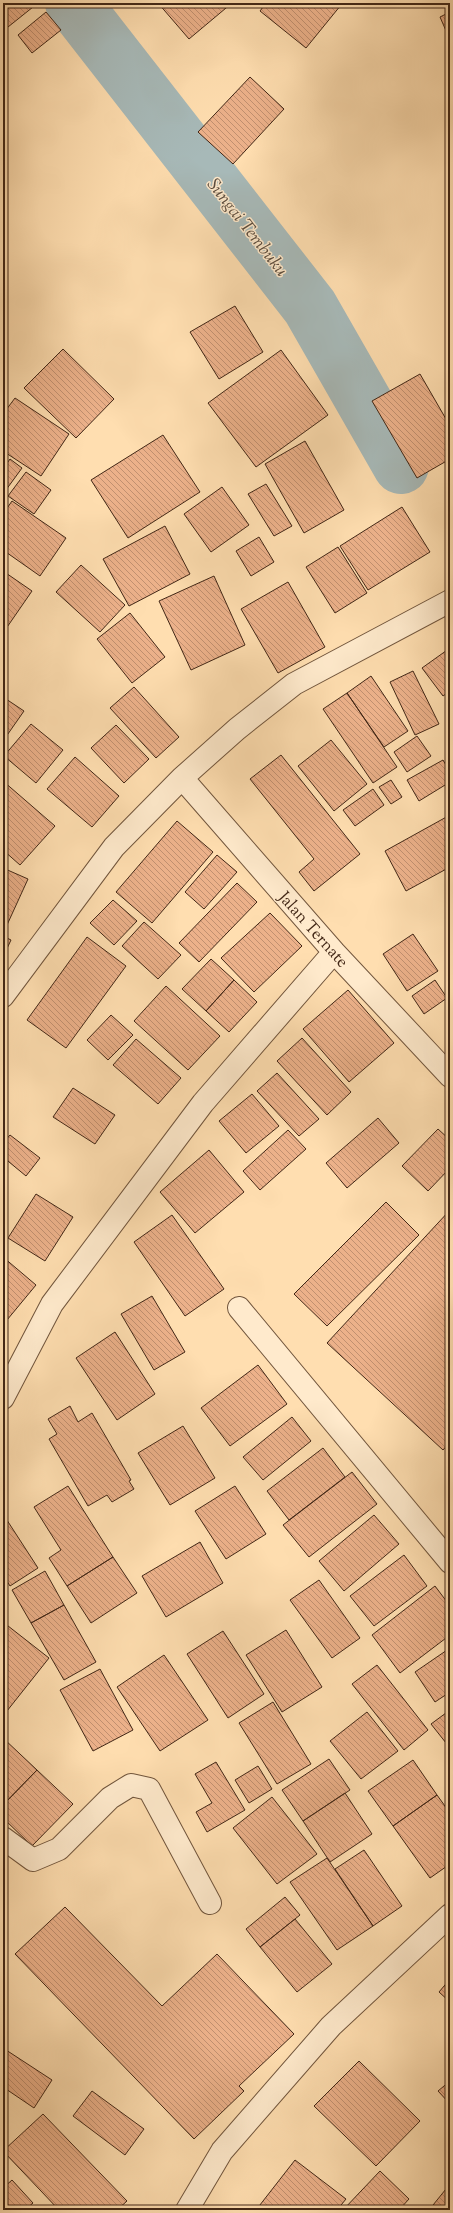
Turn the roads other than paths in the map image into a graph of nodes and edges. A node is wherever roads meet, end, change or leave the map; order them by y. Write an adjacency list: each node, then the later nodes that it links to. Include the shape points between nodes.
1 (450, 601): 2 (street, via 294,684 237,729)
2 (182, 778): 3 (street, Jalan Ternate); 4 (street, via 114,847)
3 (334, 952): 5 (street, Jalan Ternate); 7 (street, via 203,1102 52,1304)
4 (3, 996)
5 (450, 1076)
6 (239, 1308): 8 (street)
7 (3, 1398)
8 (450, 1562)
9 (3, 1838): 10 (street, via 33,1860 59,1849 115,1795 131,1785 149,1789)
10 (210, 1903)
11 (450, 1915): 12 (street, via 330,2026 222,2151)
12 (187, 2210)

